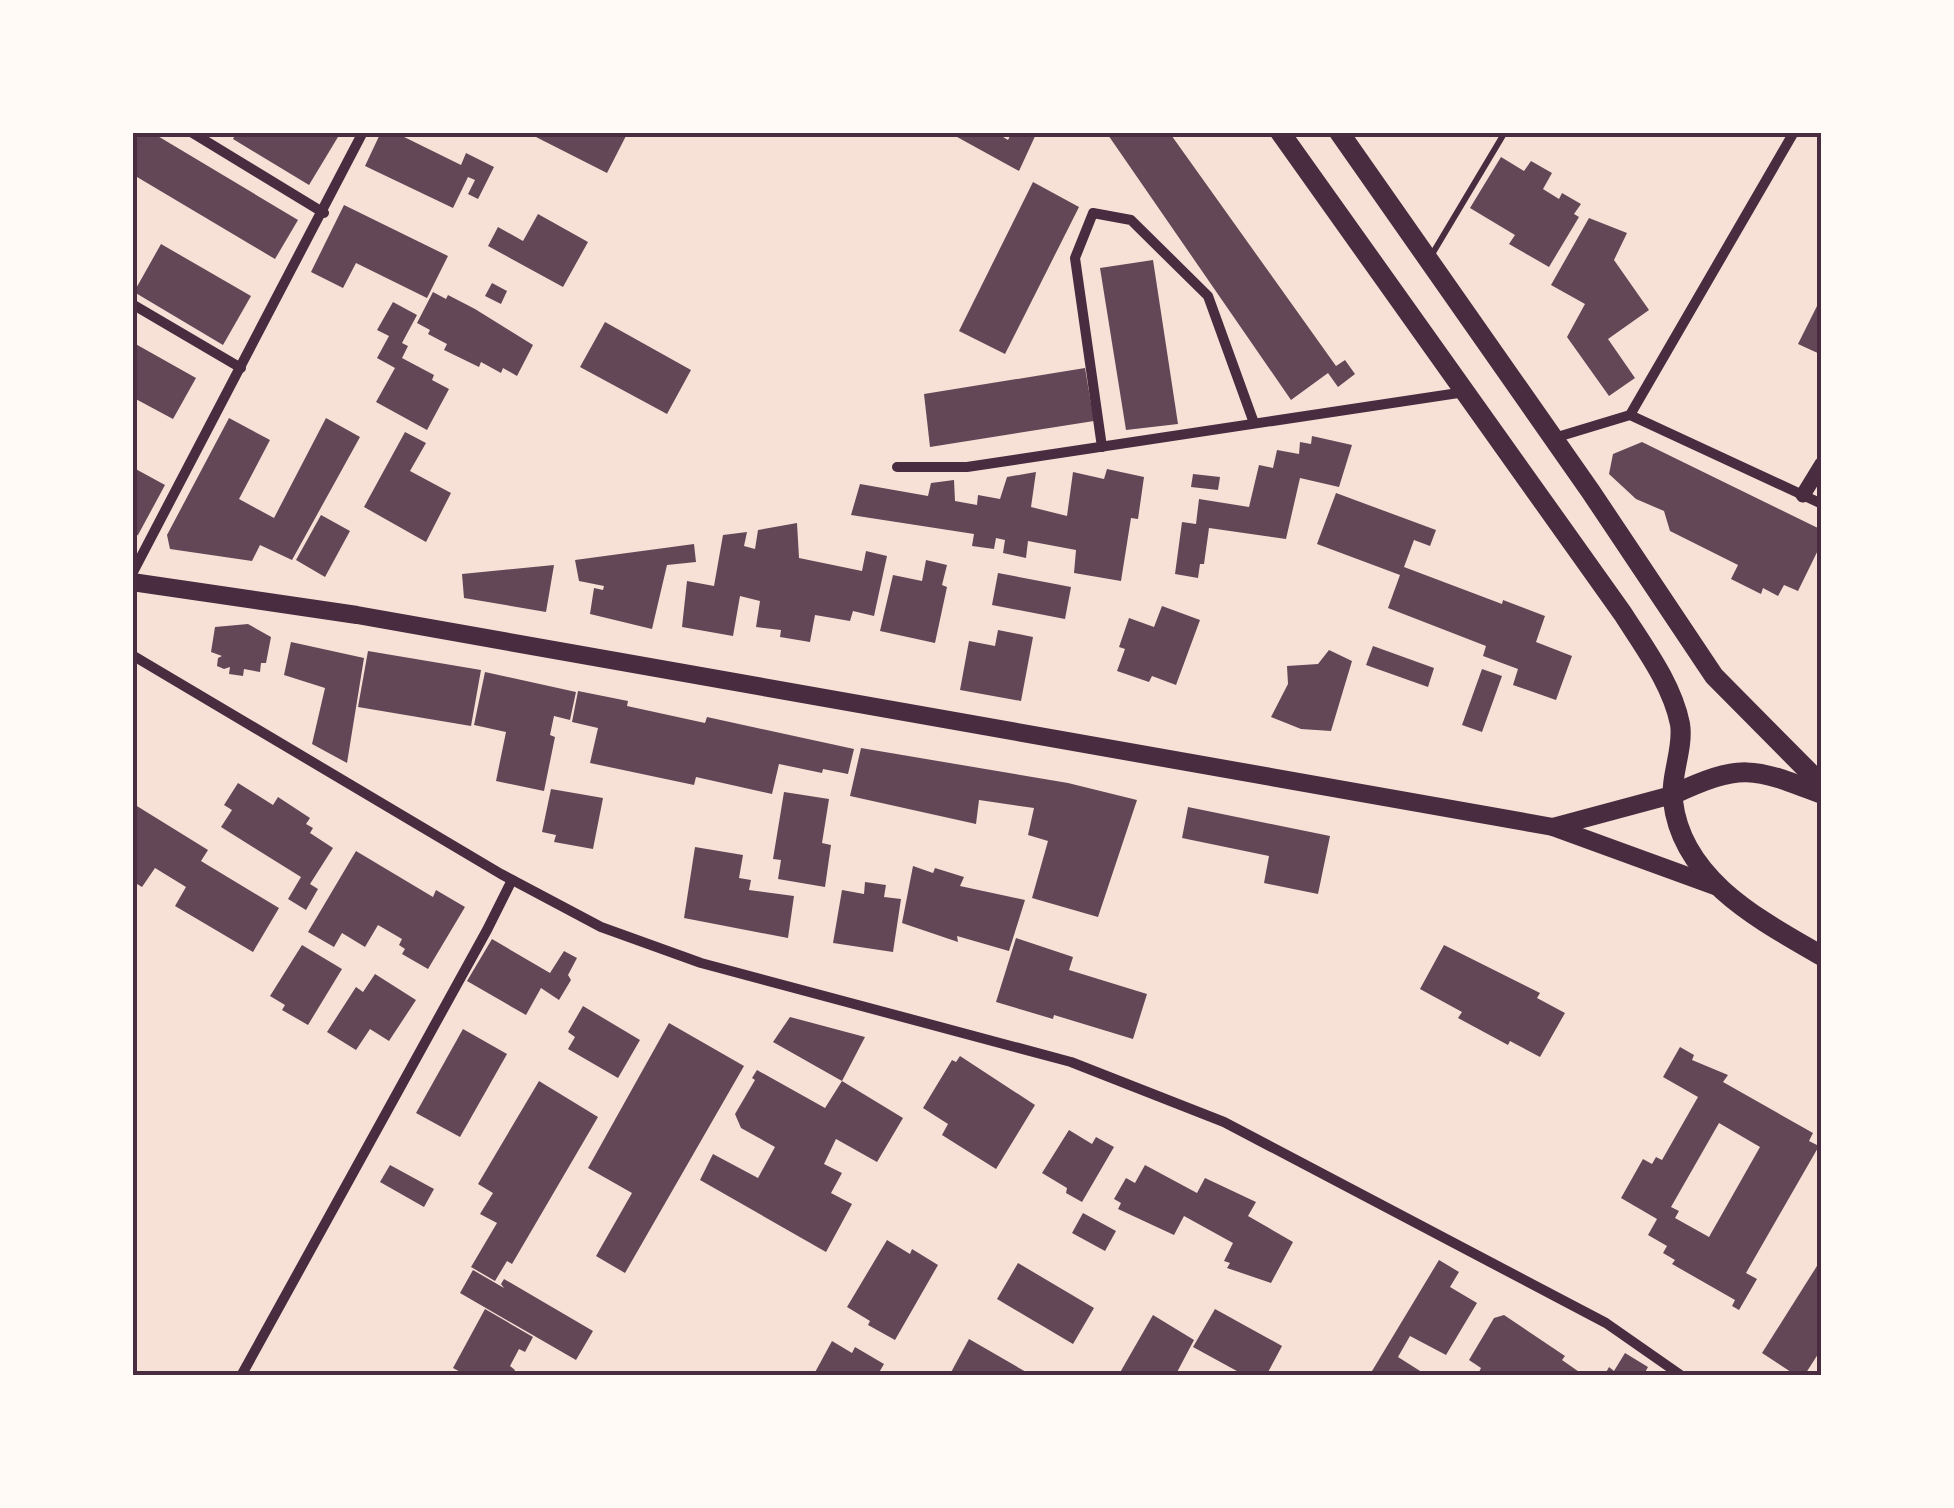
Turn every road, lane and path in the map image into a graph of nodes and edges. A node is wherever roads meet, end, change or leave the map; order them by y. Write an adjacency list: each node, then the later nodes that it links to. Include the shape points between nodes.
1 (191, 132): 7 (street)
2 (363, 132): 7 (street)
3 (1280, 132): 11 (main road)
4 (1339, 132): 8 (main road)
5 (1505, 132): 8 (lane)
6 (1794, 132): 12 (street)
7 (324, 213): 10 (street)
8 (1429, 260): 14 (main road)
9 (132, 304): 10 (street)
10 (242, 368): 20 (street)
11 (1465, 392): 13 (street); 24 (main road, via 1658,669 1680,726)
12 (1630, 415): 14 (street); 18 (street)
13 (1254, 423): 15 (street); 15 (street, via 1208,296 1131,220 1093,212 1075,258)
14 (1553, 438): 22 (main road, via 1714,676)
15 (1102, 446): 17 (street, via 967,467)
16 (1822, 464): 18 (street)
17 (897, 467)
18 (1803, 495): 19 (street)
19 (1822, 504)
20 (132, 578): 25 (main road)
21 (132, 656): 26 (street)
22 (1822, 785)
23 (1822, 794): 24 (main road, via 1764,772 1718,774)
24 (1672, 795): 25 (main road); 27 (main road, via 1677,828)
25 (1552, 827): 27 (main road)
26 (512, 880): 29 (street); 30 (street, via 655,948 1070,1062 1224,1122 1606,1323)
27 (1716, 886): 28 (main road)
28 (1822, 956)
29 (240, 1376)
30 (1682, 1376)

